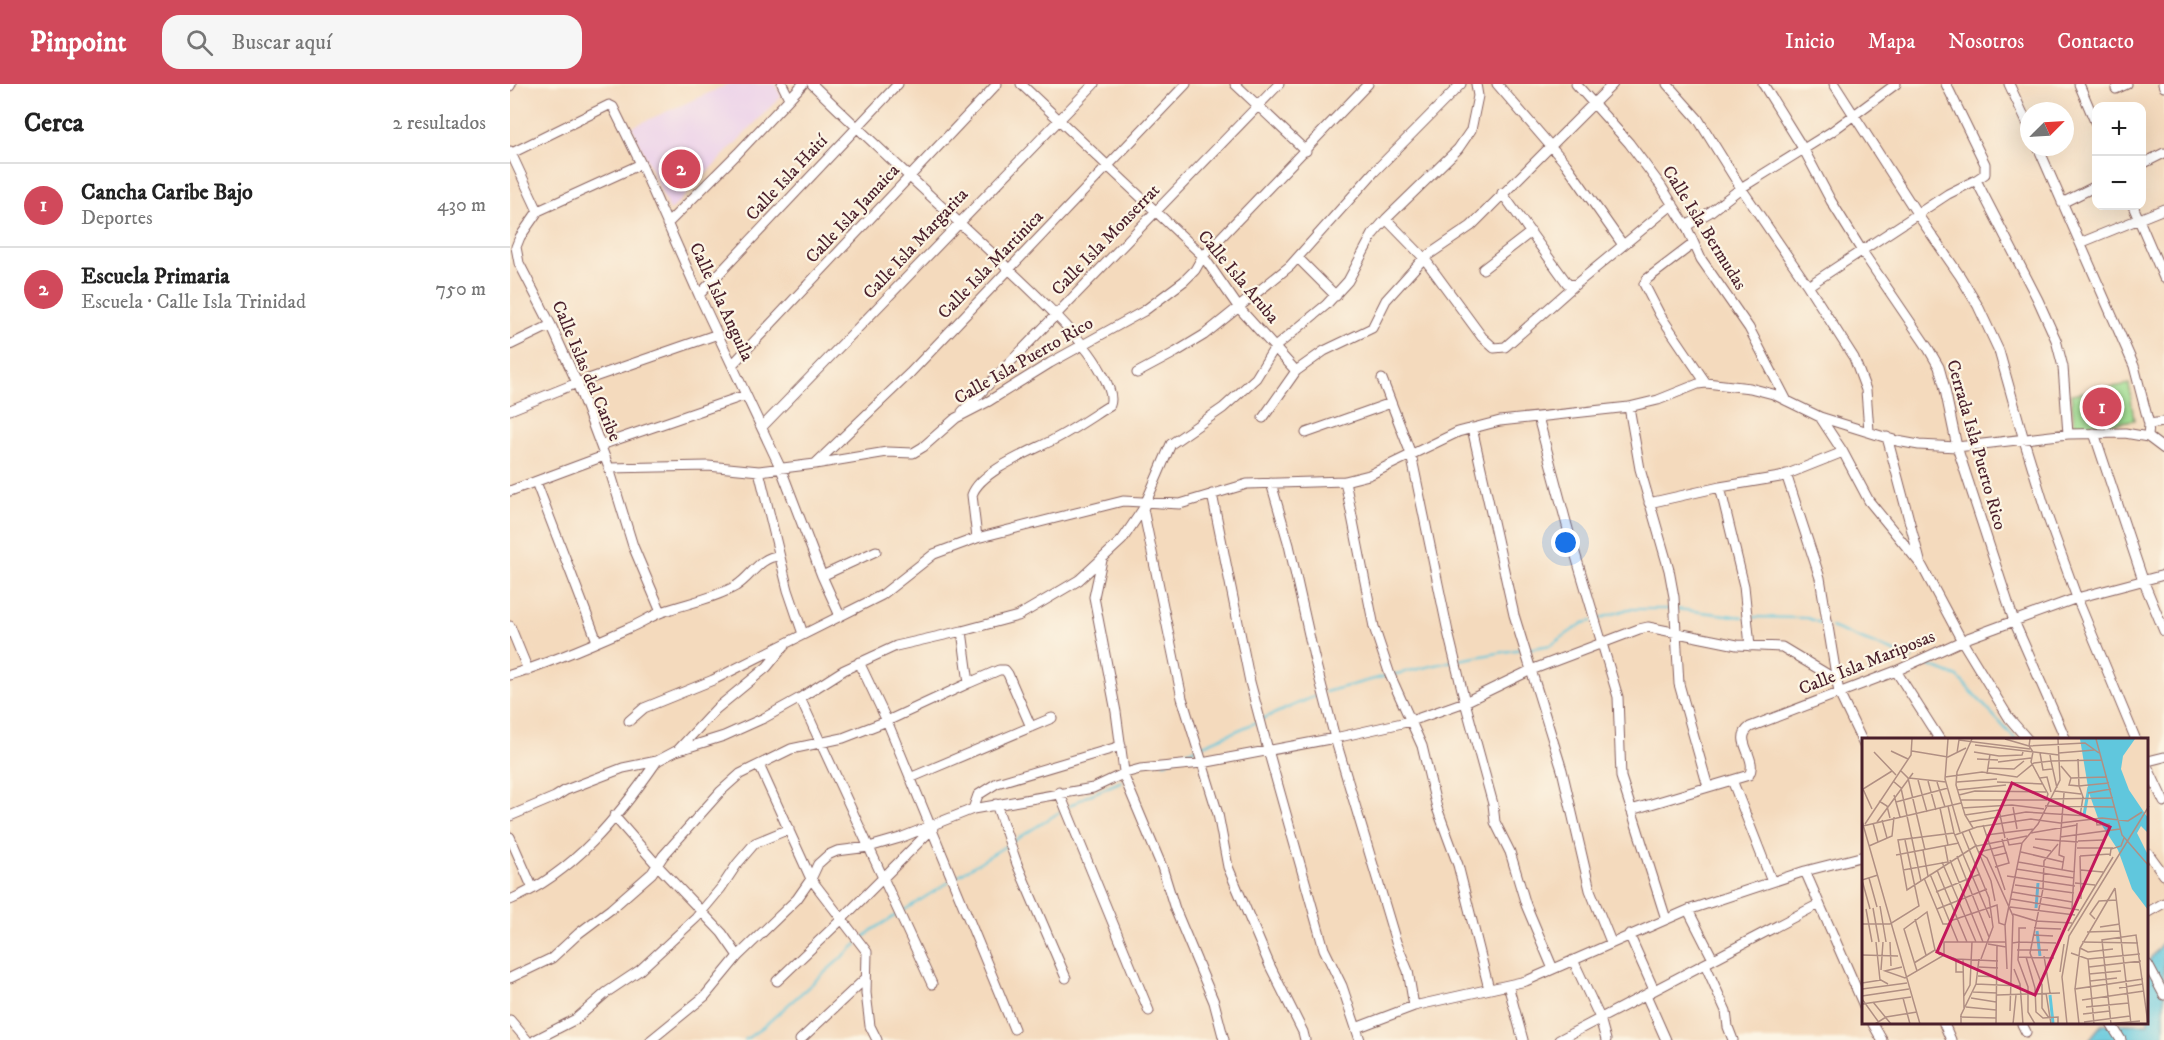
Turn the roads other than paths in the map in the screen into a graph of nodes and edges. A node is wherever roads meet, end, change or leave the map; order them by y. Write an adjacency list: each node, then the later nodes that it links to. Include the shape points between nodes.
1 (782, 84): 26 (street)
2 (803, 84): 26 (street)
3 (812, 84): 33 (street)
4 (898, 84): 33 (street, Calle Isla Haití)
5 (997, 84): 43 (street, Calle Isla Jamaica)
6 (1021, 84): 32 (street, Calle Isla Aruba)
7 (1094, 84): 32 (street, Calle Isla Margarita)
8 (1186, 84): 42 (street, Calle Isla Martinica)
9 (1235, 84): 28 (street)
10 (1279, 84): 28 (street, Calle Isla Monserrat)
11 (1368, 84): 36 (street, Calle Isla Puerto Rico)
12 (1461, 84): 66 (street, via 1374,172)
13 (1476, 84): 55 (street, via 1478,96 1471,130 1458,149)
14 (1497, 84): 34 (street)
15 (1576, 84): 27 (street, Calle Isla Bermudas)
16 (1613, 84): 27 (street)
17 (1667, 84): 45 (street, via 1698,119)
18 (1763, 84): 35 (street, Cerrada Isla Puerto Rico)
19 (1834, 84): 31 (street)
20 (1896, 84): 31 (street)
21 (1946, 84): 44 (street, via 1985,164 1985,174)
22 (2009, 84): 29 (street)
23 (2079, 84): 30 (street)
24 (2127, 84): 25 (street)
25 (2116, 89)
26 (789, 98): 58 (street)
27 (1594, 103): 34 (street); 49 (street, Calle Isla Bermudas)
28 (1258, 106): 36 (street); 53 (street, Calle Isla Monserrat)
29 (2020, 108)
30 (2092, 113)
31 (1854, 116): 35 (street); 54 (street)
32 (1059, 120): 42 (street, Calle Isla Aruba); 57 (street, Calle Isla Margarita)
33 (856, 128): 43 (street); 74 (street, Calle Isla Haití)
34 (1551, 145): 47 (street); 63 (street)
35 (1804, 150): 45 (street); 64 (street, Cerrada Isla Puerto Rico)
36 (1305, 151): 65 (street, Calle Isla Puerto Rico)
37 (511, 152): 41 (street, Calle Isla Anguila, via 611,105); 52 (street)
38 (2164, 153): 40 (street)
39 (2042, 156): 48 (street)
40 (2146, 162)
41 (641, 164): 52 (street); 58 (street, Calle Isla Anguila)
42 (1108, 167): 53 (street, Calle Isla Aruba); 70 (street, Calle Isla Martinica)
43 (909, 178): 57 (street); 83 (street, Calle Isla Jamaica)
44 (1976, 180): 54 (street); 105 (street, via 2056,340 2063,367)
45 (1741, 188): 59 (street); 73 (street)
46 (2092, 188): 48 (street)
47 (1503, 194): 60 (street); 67 (street, via 1471,226)
48 (2062, 203): 61 (street)
49 (1673, 204): 59 (street, Calle Isla Bermudas); 63 (street)
50 (2164, 209): 56 (street)
51 (2135, 210): 56 (street)
52 (538, 211): 68 (street, Calle Islas del Caribe, via 520,237)
53 (1156, 212): 65 (street, Calle Isla Aruba); 77 (street, Calle Isla Monserrat)
54 (1918, 215): 64 (street); 108 (street, via 1978,306 1999,351)
55 (1386, 219): 67 (street); 75 (street)
56 (2139, 220): 61 (street); 71 (street)
57 (960, 223): 70 (street); 100 (street, Calle Isla Margarita)
58 (667, 224): 74 (street, Calle Isla Anguila)
59 (1686, 226): 62 (street, Calle Isla Bermudas)
60 (1531, 232): 69 (street); 72 (street, via 1567,283)
61 (2080, 243): 99 (street, via 2134,366)
62 (1694, 244): 88 (street, via 1644,284); 90 (street, Calle Isla Bermudas, via 1749,328)
63 (1623, 245): 72 (street)
64 (1862, 251): 73 (street); 110 (street, Cerrada Isla Puerto Rico, via 1939,367)
65 (1203, 256): 76 (street, Calle Isla Aruba); 81 (street, Calle Isla Puerto Rico, via 1195,270 1152,305)
66 (1298, 258): 75 (street); 76 (street)
67 (1424, 258): 72 (street, via 1494,348 1505,347); 84 (street, via 1386,300 1372,328 1324,351)
68 (514, 265): 78 (street, Calle Islas del Caribe)
69 (1483, 269)
70 (1009, 270): 77 (street); 115 (street, Calle Isla Martinica)
71 (2164, 278)
72 (1575, 285)
73 (1808, 286): 102 (street, via 1854,358 1868,404)
74 (699, 295): 79 (street, Calle Isla Anguila)
75 (1336, 296): 82 (street)
76 (1239, 308): 82 (street, Calle Isla Aruba); 85 (street, via 1176,352)
77 (1056, 316): 81 (street); 96 (street, Calle Isla Monserrat)
78 (551, 325): 80 (street); 87 (street, Calle Islas del Caribe)
79 (718, 334): 83 (street, Calle Isla Anguila); 87 (street)
80 (510, 345)
81 (1084, 345): 96 (street, Calle Isla Puerto Rico); 128 (street, via 1112,394 1110,405 999,467 975,489 972,495)
82 (1275, 347): 84 (street, Calle Isla Aruba); 127 (street, via 1256,378 1223,408 1171,444)
83 (732, 365): 89 (street, Calle Isla Anguila)
84 (1296, 371): 97 (street)
85 (1137, 373)
86 (1382, 380): 91 (street)
87 (576, 383): 93 (street); 109 (street, Calle Islas del Caribe)
88 (1706, 383): 90 (street, via 1750,388); 92 (street)
89 (746, 395): 100 (street, Calle Isla Anguila); 109 (street)
90 (1787, 400): 95 (street)
91 (1391, 403): 103 (street); 113 (street)
92 (1629, 407): 94 (street); 126 (street)
93 (510, 410)
94 (1538, 417): 101 (street); 147 (street)
95 (1820, 417): 102 (street); 112 (street)
96 (956, 418): 115 (street, Calle Isla Puerto Rico, via 913,453 887,452)
97 (1263, 418)
98 (2164, 422): 99 (street)
99 (2149, 424): 107 (street)
100 (762, 427): 117 (street, Calle Isla Anguila)
101 (1472, 428): 113 (street); 152 (street, via 1514,615)
102 (1869, 431): 106 (street)
103 (1306, 433)
104 (2094, 433): 105 (street); 107 (street); 135 (street)
105 (2068, 434): 108 (street)
106 (1887, 437): 110 (street, via 1919,445); 132 (street)
107 (2148, 437): 111 (street)
108 (2024, 440): 110 (street); 136 (street)
109 (601, 446): 114 (street, Calle Islas del Caribe)
110 (1958, 447): 139 (street, Cerrada Isla Puerto Rico)
111 (2164, 449)
112 (1844, 452): 119 (street); 132 (street, via 1869,501)
113 (1411, 454): 120 (street, via 1369,475); 159 (street)
114 (604, 456): 116 (street, Calle Islas del Caribe); 121 (street)
115 (815, 464): 117 (street, Calle Isla Puerto Rico)
116 (609, 468): 118 (street, Calle Isla Puerto Rico, via 708,466); 137 (street, Calle Islas del Caribe, via 633,546)
117 (781, 469): 118 (street, Calle Isla Puerto Rico); 134 (street, Calle Isla Anguila)
118 (759, 471): 130 (street)
119 (1786, 474): 123 (street); 155 (street, via 1820,578)
120 (1345, 481): 122 (street); 163 (street, via 1374,627 1389,675)
121 (536, 482): 124 (street); 145 (street)
122 (1271, 483): 125 (street, via 1235,486); 165 (street)
123 (1720, 487): 126 (street); 149 (street, via 1744,586)
124 (510, 491)
125 (1212, 494): 127 (street, via 1179,504); 173 (street, via 1250,682)
126 (1649, 503): 143 (street, via 1669,570)
127 (1144, 506): 128 (street, via 1124,501); 131 (street, via 1122,540); 178 (street, via 1182,698)
128 (976, 538): 138 (street, via 934,554 882,595)
129 (876, 551): 134 (street)
130 (779, 556): 137 (street, via 764,559 737,585 716,595); 144 (street)
131 (1102, 560): 141 (street, via 1078,580 1018,616); 172 (street, via 1095,597)
132 (1922, 566): 146 (street)
133 (2164, 575): 135 (street, Calle Isla Mariposas)
134 (822, 576): 138 (street, Calle Isla Anguila)
135 (2143, 580): 136 (street, Calle Isla Mariposas); 142 (street)
136 (2077, 598): 139 (street, Calle Isla Mariposas); 169 (street)
137 (661, 612): 145 (street)
138 (840, 616): 144 (street)
139 (2014, 621): 146 (street, Calle Isla Mariposas); 168 (street, Cerrada Isla Puerto Rico)
140 (510, 626): 151 (street)
141 (962, 631): 150 (street, via 896,646); 156 (street)
142 (2164, 631)
143 (1677, 633): 147 (street, via 1639,628); 149 (street); 184 (street, via 1679,684)
144 (803, 634): 148 (street)
145 (597, 641): 151 (street)
146 (1962, 641): 153 (street, Calle Isla Mariposas); 167 (street, via 2009,718)
147 (1601, 642): 152 (street); 189 (street, via 1618,697 1621,777)
148 (786, 643): 161 (street, via 713,680 644,708); 174 (street, via 767,668 716,709)
149 (1750, 646): 155 (street, via 1782,647)
150 (859, 662): 158 (street); 162 (street)
151 (528, 670): 154 (street)
152 (1531, 670): 159 (street); 214 (street, via 1562,770 1590,891)
153 (1896, 671): 157 (street, Calle Isla Mariposas); 166 (street)
154 (510, 675)
155 (1837, 680): 157 (street)
156 (969, 683): 162 (street); 164 (street, via 1005,670)
157 (1839, 693): 170 (street); 183 (street, Calle Isla Mariposas, via 1750,727 1742,737 1752,770 1749,775)
158 (800, 698): 171 (street); 174 (street, via 724,736)
159 (1465, 702): 163 (street); 219 (street, via 1495,822)
160 (1052, 718): 164 (street)
161 (628, 721)
162 (887, 721): 171 (street); 182 (street)
163 (1411, 721): 165 (street); 226 (street, via 1458,865)
164 (1030, 727): 182 (street)
165 (1335, 738): 173 (street); 230 (street, via 1408,971)
166 (1939, 738)
167 (2026, 738)
168 (2065, 738)
169 (2135, 738)
170 (1862, 741)
171 (821, 743): 179 (street, via 791,749); 195 (street)
172 (1121, 746): 181 (street); 188 (street, via 997,783 978,795)
173 (1268, 750): 178 (street); 237 (street, via 1324,949)
174 (676, 752): 176 (street)
175 (2164, 757): 177 (street)
176 (657, 761): 190 (street, via 623,768); 191 (street)
177 (2149, 761)
178 (1202, 763): 181 (street); 245 (street, via 1218,814 1228,867)
179 (759, 765): 193 (street); 198 (street, via 740,774 721,791)
180 (2149, 770): 186 (street)
181 (1125, 773): 185 (street, via 1093,788); 244 (street, via 1214,1002)
182 (910, 778): 192 (street)
183 (1732, 780): 184 (street, Calle Isla Mariposas); 203 (street)
184 (1708, 787): 189 (street, Calle Isla Mariposas)
185 (1059, 792): 187 (street); 231 (street)
186 (2164, 802)
187 (996, 804): 188 (street); 222 (street)
188 (973, 809): 192 (street)
189 (1631, 810): 212 (street)
190 (510, 816)
191 (614, 816): 198 (street); 204 (street, via 588,848)
192 (933, 826): 195 (street); 202 (street); 238 (street)
193 (789, 829): 201 (street); 209 (street, via 756,843)
194 (510, 837): 204 (street)
195 (869, 847): 201 (street, via 828,855); 202 (street)
196 (2149, 854): 200 (street)
197 (1862, 857): 199 (street)
198 (657, 865): 209 (street); 220 (street, via 552,958)
199 (1805, 871): 203 (street); 207 (street)
200 (2164, 875)
201 (811, 879): 211 (street); 215 (street, via 797,899)
202 (883, 879): 211 (street); 224 (street)
203 (1772, 882): 208 (street)
204 (533, 889): 205 (street)
205 (510, 900)
206 (2164, 903): 210 (street)
207 (1819, 904): 217 (street); 229 (street)
208 (1689, 910): 212 (street); 217 (street)
209 (701, 911): 215 (street); 240 (street, via 648,963 584,1013)
210 (2149, 911)
211 (842, 919): 221 (street, via 867,952); 223 (street)
212 (1666, 919): 213 (street)
213 (1629, 934): 214 (street); 227 (street)
214 (1611, 942): 216 (street)
215 (738, 956): 241 (street, via 705,996)
216 (1573, 960): 219 (street); 232 (street)
217 (1709, 961): 227 (street); 251 (street)
218 (2149, 967): 228 (street)
219 (1553, 969): 225 (street)
220 (510, 978)
221 (866, 978): 242 (street); 243 (street, via 870,1026)
222 (1066, 978)
223 (777, 981)
224 (932, 984)
225 (1508, 985): 226 (street); 247 (street)
226 (1489, 990): 230 (street)
227 (1650, 992): 232 (street); 250 (street)
228 (2164, 995)
229 (1862, 1001)
230 (1414, 1006): 237 (street)
231 (1149, 1011)
232 (1600, 1018): 248 (street); 249 (street)
233 (510, 1020): 239 (street)
234 (1874, 1025): 252 (street)
235 (1945, 1025): 253 (street)
236 (2112, 1025): 254 (street)
237 (1356, 1028): 246 (street)
238 (1014, 1029)
239 (527, 1040)
240 (535, 1040)
241 (651, 1040)
242 (800, 1040)
243 (877, 1040)
244 (1224, 1040)
245 (1305, 1040)
246 (1360, 1040)
247 (1523, 1040)
248 (1559, 1040)
249 (1606, 1040)
250 (1666, 1040)
251 (1733, 1040)
252 (1882, 1040)
253 (1952, 1040)
254 (2121, 1040)

